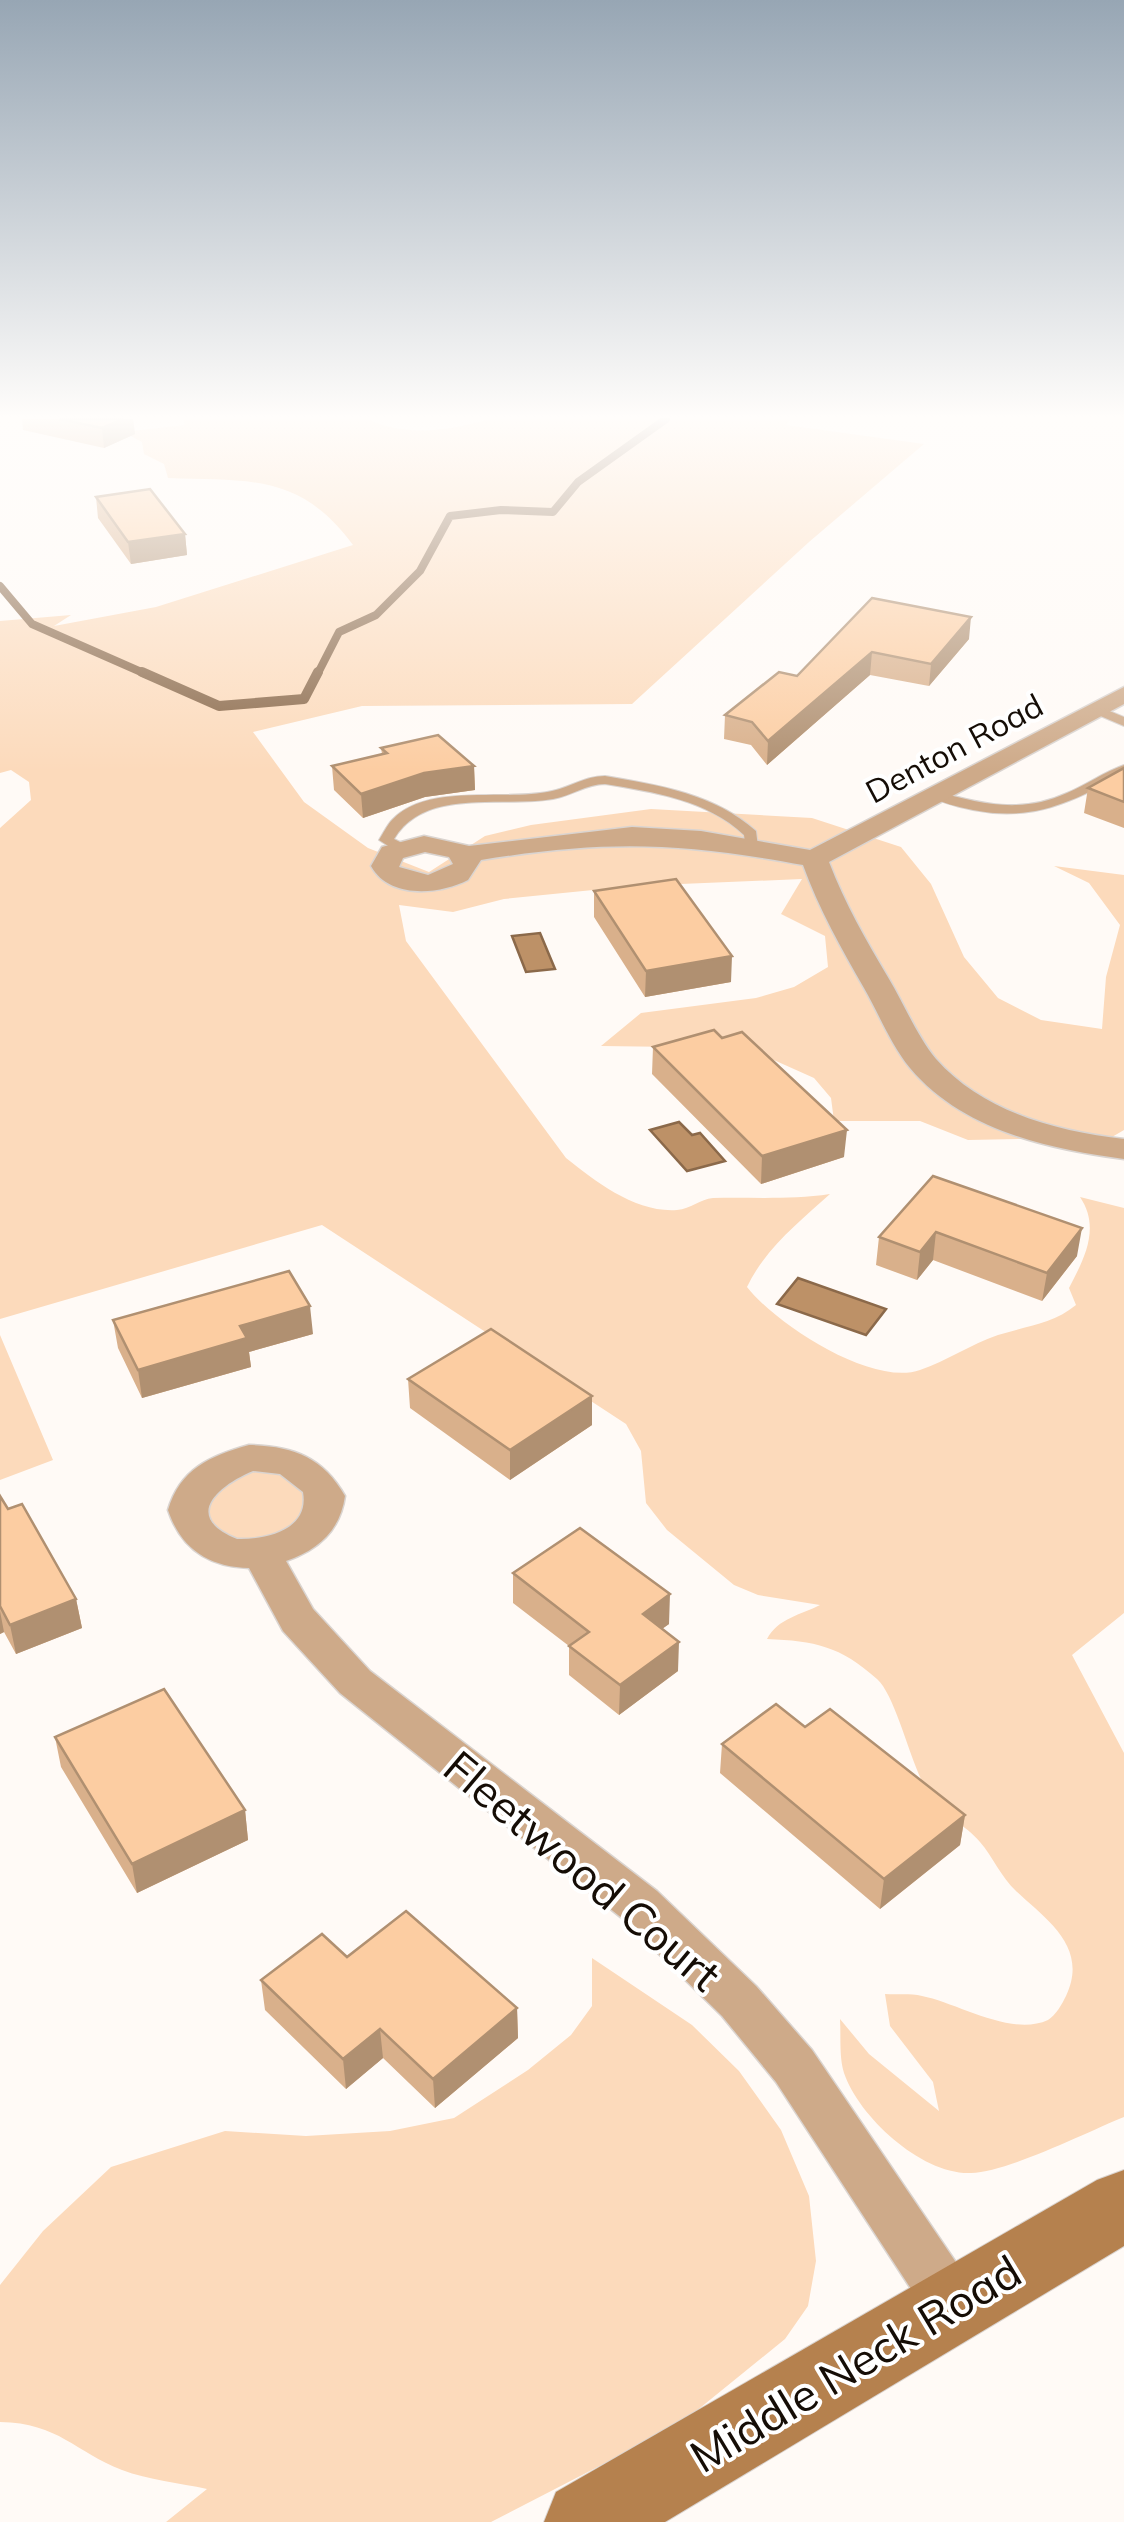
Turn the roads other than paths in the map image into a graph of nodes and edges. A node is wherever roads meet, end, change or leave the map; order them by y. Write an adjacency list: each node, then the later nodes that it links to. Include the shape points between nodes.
1 (1124, 694): 2 (street, Denton Road)
2 (1094, 710): 3 (lane); 5 (street, Denton Road)
3 (1124, 722)
4 (1124, 769): 5 (lane, via 1042,810 980,810)
5 (934, 794): 9 (street, Denton Road)
6 (751, 847): 7 (lane, via 751,834 708,801 601,779 554,795 434,803 390,826 386,840); 8 (street, via 635,835); 9 (street)
7 (401, 848): 8 (street, via 437,844); 8 (street, via 387,858 388,872 422,884 460,875)
8 (464, 855)
9 (814, 859): 10 (street, via 831,904 939,1081 989,1114 1050,1137)
10 (1124, 1149)
11 (262, 1554): 13 (street, Fleetwood Court, via 298,1620 345,1672 640,1905 740,2001 794,2066)
12 (1124, 2205): 13 (main road, Middle Neck Road)
13 (953, 2305): 14 (main road, Middle Neck Road)
14 (586, 2522)

